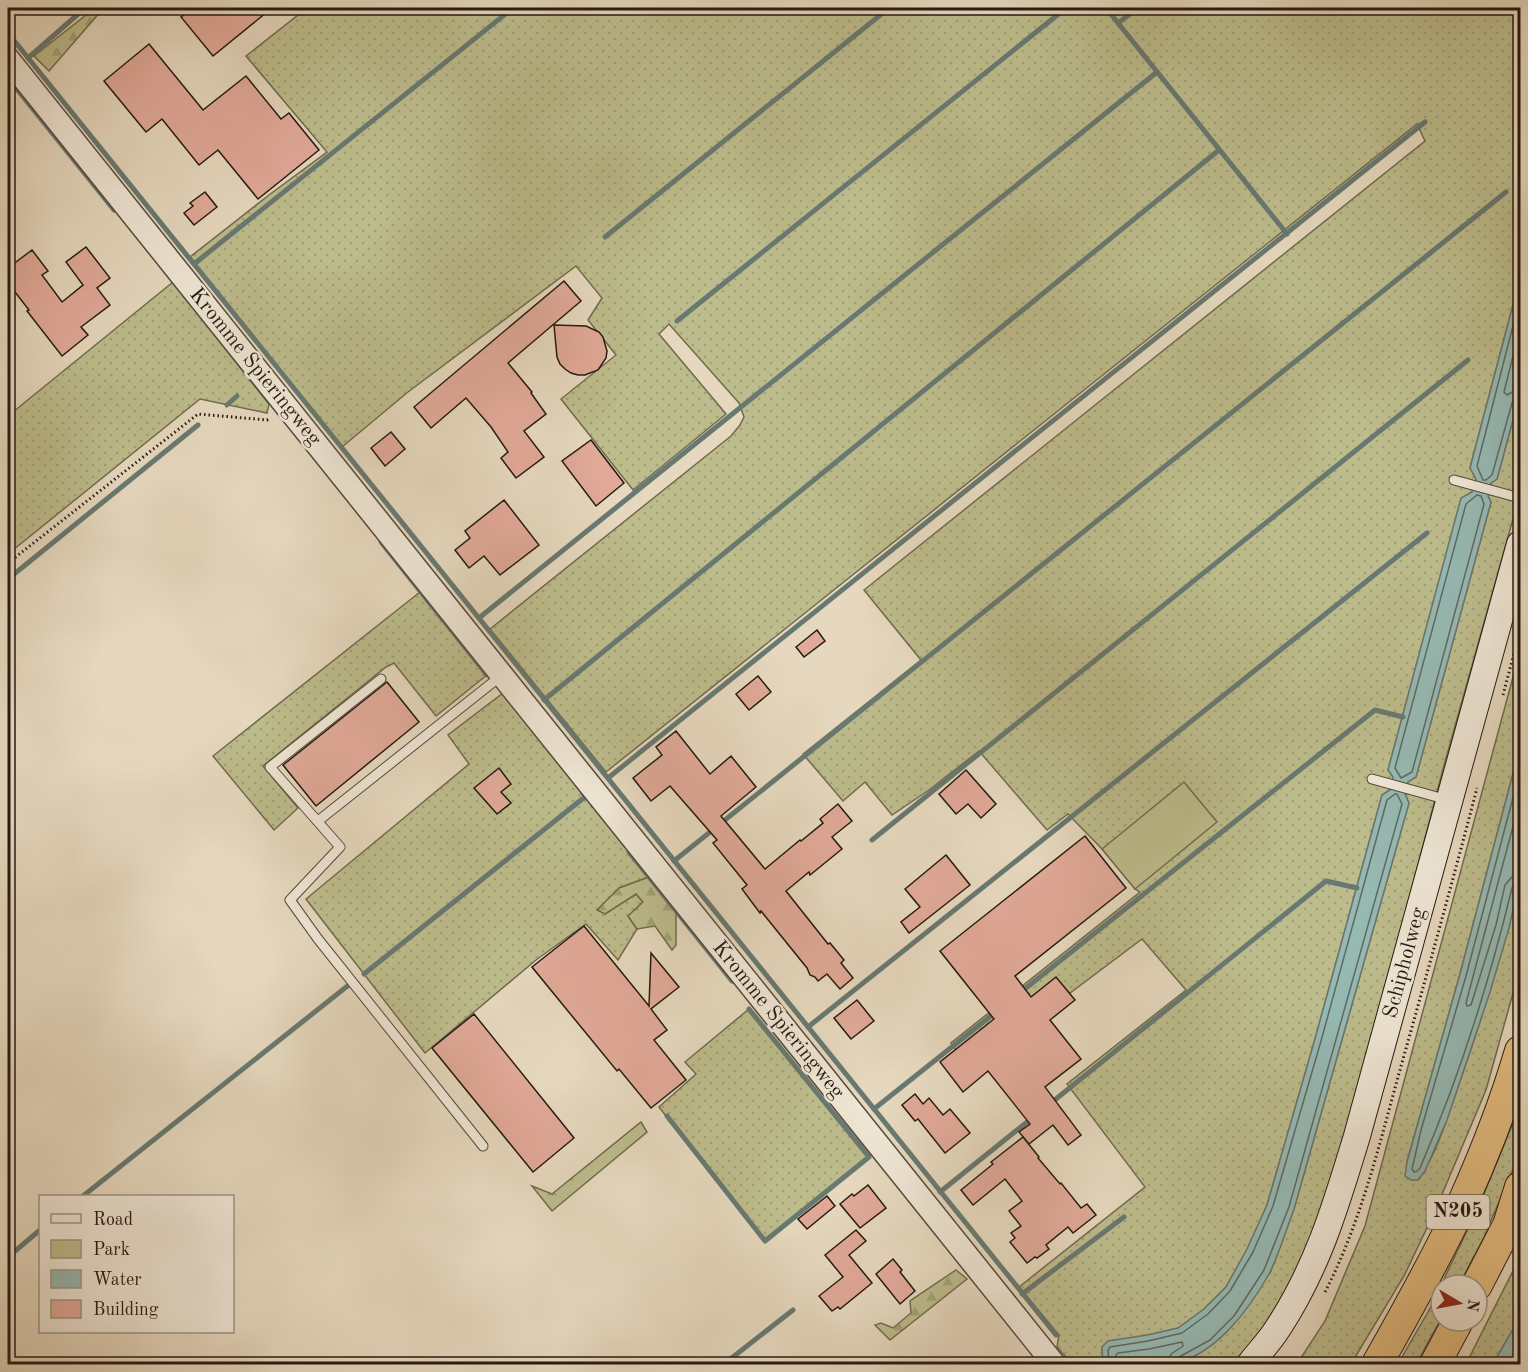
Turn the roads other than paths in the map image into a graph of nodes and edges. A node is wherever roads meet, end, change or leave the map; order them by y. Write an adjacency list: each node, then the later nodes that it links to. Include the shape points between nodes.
1 (8, 59): 5 (street, Kromme Spieringweg)
2 (1454, 480): 3 (lane)
3 (1521, 498)
4 (1521, 544): 8 (main road, Schipholweg)
5 (502, 675): 9 (lane); 16 (street, Kromme Spieringweg)
6 (381, 679): 9 (lane, via 270,767)
7 (1372, 779): 8 (lane)
8 (1450, 800): 17 (main road, Schipholweg, via 1329,1226 1297,1296)
9 (318, 821): 11 (lane, via 340,847 290,900)
10 (1521, 1051): 18 (highway, N205, via 1463,1200)
11 (483, 1146)
12 (1521, 1187): 13 (highway, N205)
13 (1514, 1217): 14 (highway, N205)
14 (1484, 1273)
15 (1452, 1333): 19 (highway)
16 (1054, 1365)
17 (1250, 1365)
18 (1377, 1365)
19 (1435, 1365)

